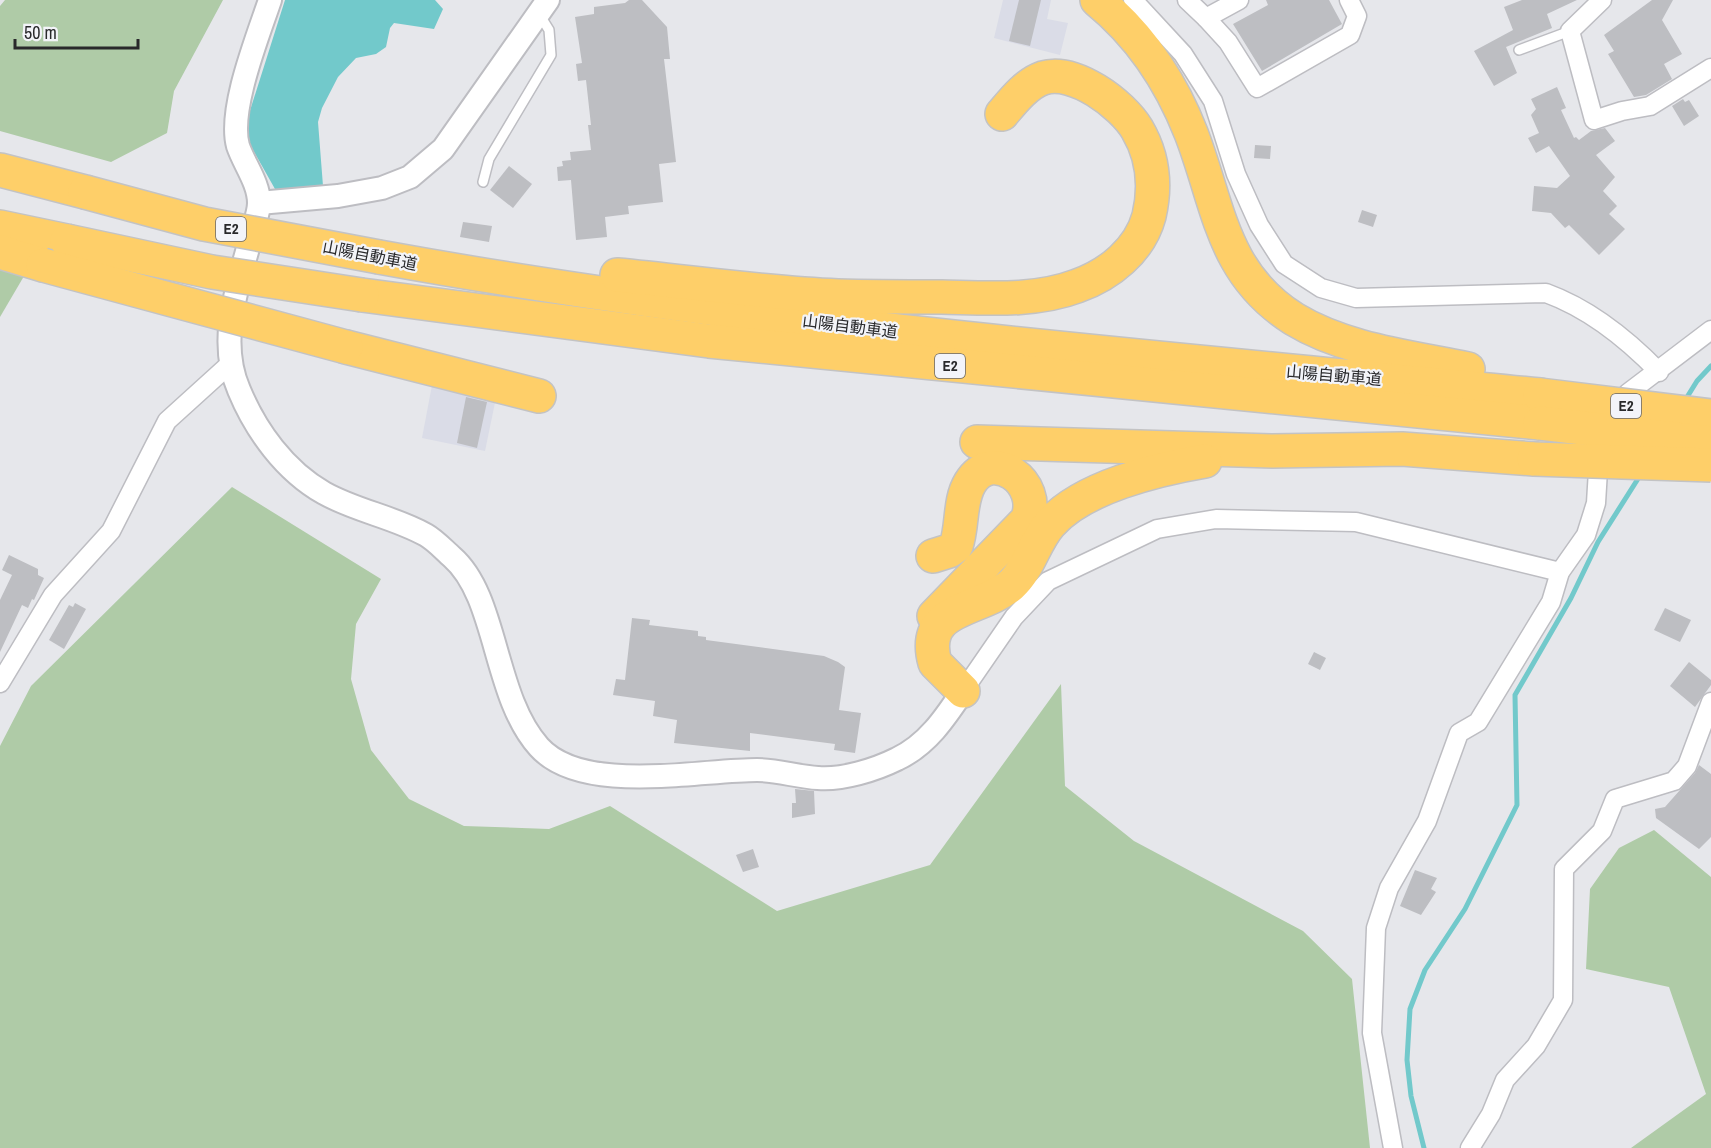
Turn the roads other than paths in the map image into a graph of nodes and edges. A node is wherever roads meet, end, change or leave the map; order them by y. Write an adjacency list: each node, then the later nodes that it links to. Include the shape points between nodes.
1 (270, 0): 16 (street, via 238,105 237,143)
2 (1097, 0): 24 (highway, via 1138,40 1174,96 1233,256 1246,276 1277,307 1330,336)
3 (1133, 0): 22 (street, via 1183,54 1213,101 1236,174 1259,225 1284,264 1321,288 1356,298 1546,293 1570,302 1634,346)
4 (1186, 0): 9 (street)
5 (1239, 0): 9 (street)
6 (1349, 0): 9 (street, via 1357,16 1350,35 1257,88 1228,42)
7 (1602, 0): 10 (street)
8 (543, 6): 15 (lane, via 551,55 489,159); 16 (street, via 443,149 410,177 360,192)
9 (1206, 18)
10 (1570, 31): 11 (lane); 12 (street, via 1594,120 1650,106)
11 (1519, 50)
12 (1711, 68)
13 (1002, 114): 19 (highway, via 1028,87 1043,78 1062,77 1082,83 1120,108 1144,141 1154,180 1147,224 1119,262 1099,277 1060,291 1023,297 837,296 442,258)
14 (0, 170): 19 (highway, 山陽自動車道 / E2, bridge, via 204,224)
15 (483, 182)
16 (259, 203): 21 (street, via 230,320)
17 (0, 227): 24 (highway, 山陽自動車道 / E2, bridge, via 212,272 709,341)
18 (0, 252): 23 (highway, bridge)
19 (379, 257): 24 (highway, 山陽自動車道 / E2, via 496,278 876,330)
20 (1711, 330): 22 (street)
21 (231, 363): 35 (street, via 167,421 111,531 53,595); 36 (street, via 238,389 260,429 291,471 326,494 426,535 456,561 475,588 522,727 542,751 571,769 620,776 760,770 822,779 861,772 899,759 935,732)
22 (1659, 372): 30 (street, via 1628,393 1599,440)
23 (539, 396)
24 (1541, 401): 25 (highway, 山陽自動車道 / E2, bridge); 27 (highway, 山陽自動車道 / E2, bridge)
25 (1711, 416)
26 (977, 442): 28 (highway)
27 (1711, 443)
28 (1272, 451): 29 (highway, bridge, via 1402,449 1534,459); 32 (highway, via 1149,473)
29 (1711, 465)
30 (1598, 472): 31 (street); 34 (street, via 1596,503 1586,535)
31 (1711, 482)
32 (1048, 504): 33 (highway, via 1011,472 993,469 979,473 968,484 956,546); 36 (highway, via 1050,524 1011,559 1013,584 993,598 948,616 937,628 932,646 935,663)
33 (933, 556)
34 (1560, 572): 36 (street, via 1356,522 1216,519 1157,529 1048,581 1014,617); 38 (street, via 1551,602 1478,722 1459,733 1427,821 1389,888 1376,928 1372,1033)
35 (0, 683)
36 (963, 692)
37 (1711, 702): 39 (street, via 1687,766 1674,781 1615,799 1602,831 1563,869 1563,1000 1536,1046 1505,1080 1491,1114)
38 (1393, 1148)
39 (1470, 1148)

